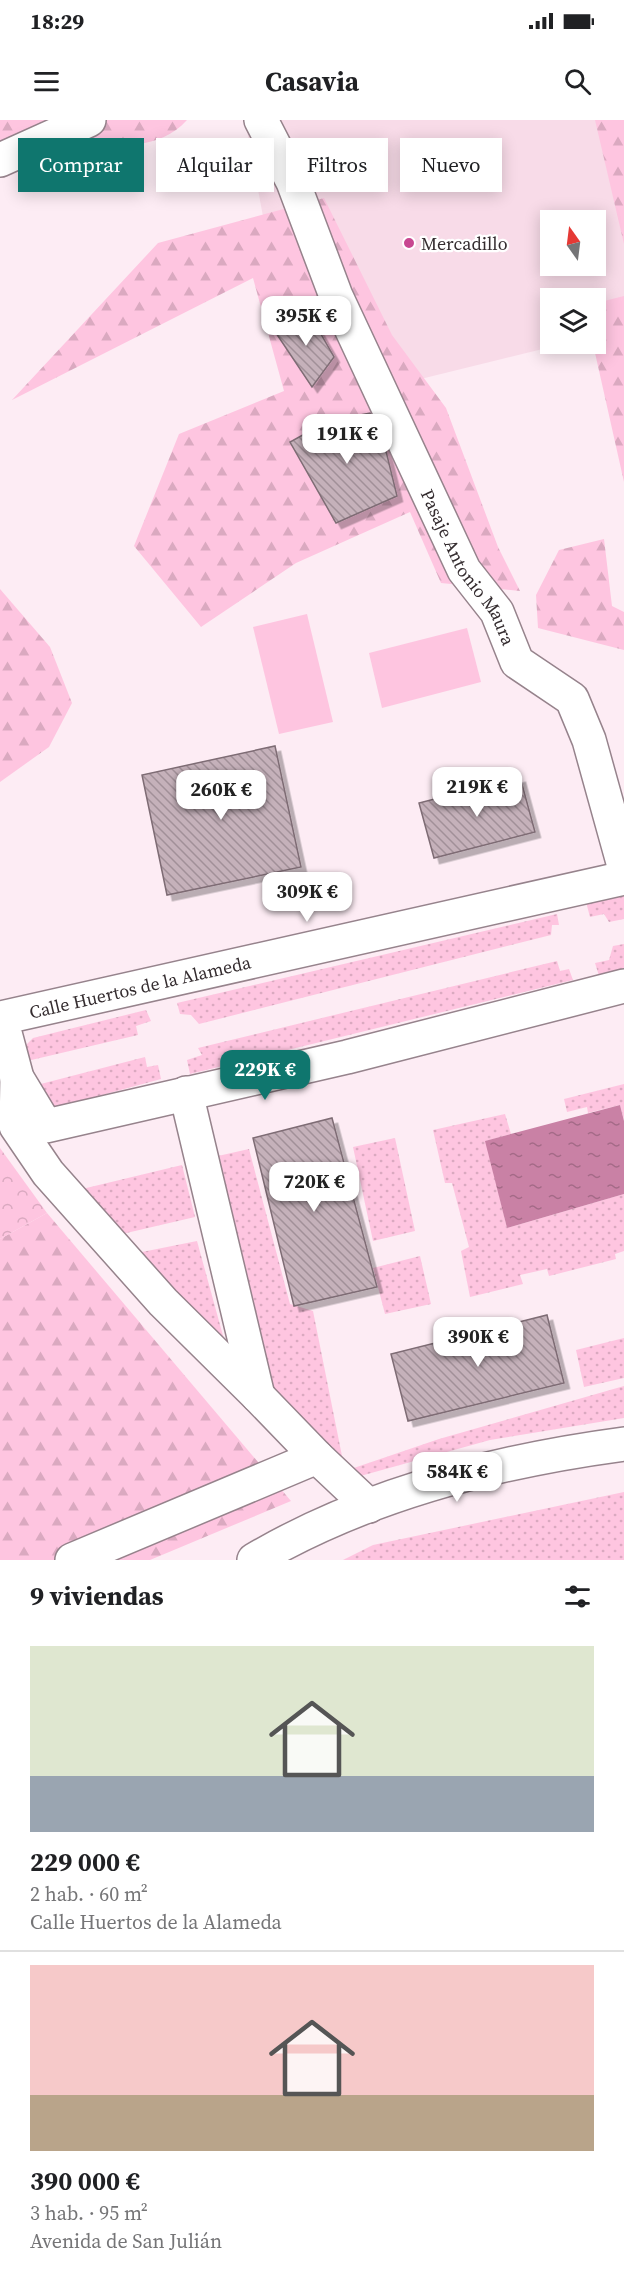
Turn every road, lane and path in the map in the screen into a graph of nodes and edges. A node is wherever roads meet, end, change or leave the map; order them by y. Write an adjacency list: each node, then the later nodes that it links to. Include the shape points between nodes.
1 (89, 120): 3 (street)
2 (261, 120): 4 (street, Pasaje Antonio Maura, via 293,182 336,296 464,570 497,612 517,662 572,699 589,740)
3 (0, 160)
4 (624, 866)
5 (624, 878): 7 (street, Calle Huertos de la Alameda, via 1,1018)
6 (624, 986): 8 (street, Calle Huertos de la Alameda, via 347,1057)
7 (17, 1078): 8 (street, Calle Huertos de la Alameda, via 46,1126); 9 (street, via 16,1126 48,1173 163,1302)
8 (186, 1093): 9 (street)
9 (258, 1396): 11 (street)
10 (624, 1444): 12 (street, via 491,1467)
11 (317, 1457): 12 (street); 13 (street)
12 (369, 1506): 14 (street, via 285,1542)
13 (72, 1560)
14 (254, 1560)

